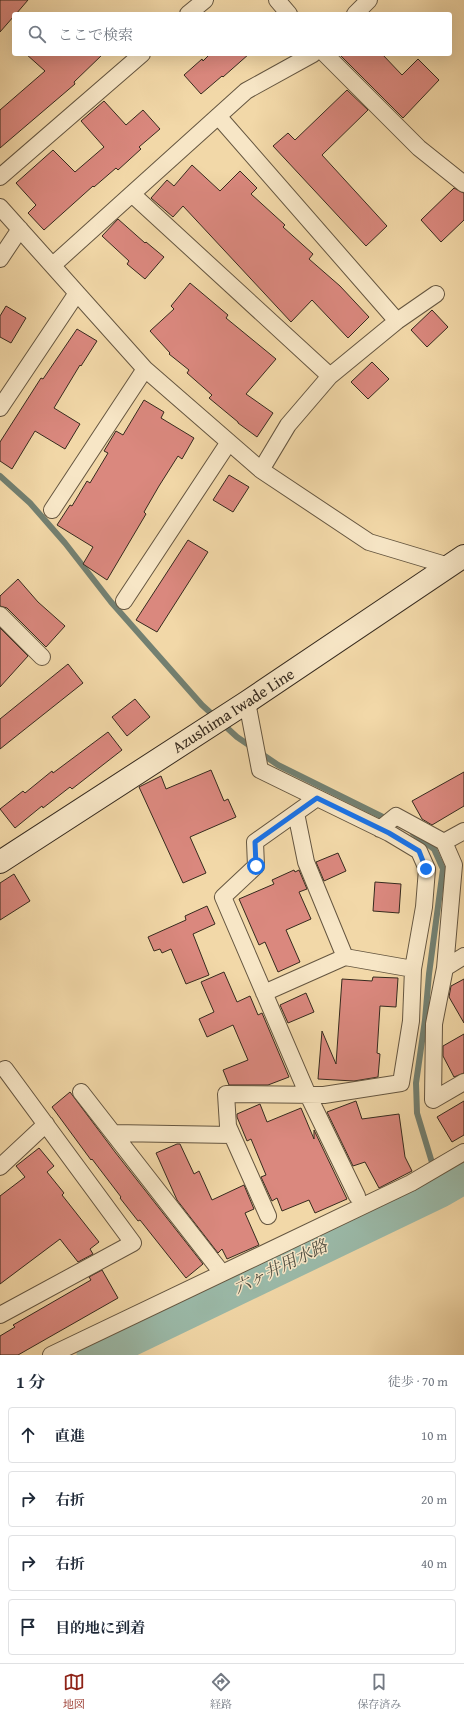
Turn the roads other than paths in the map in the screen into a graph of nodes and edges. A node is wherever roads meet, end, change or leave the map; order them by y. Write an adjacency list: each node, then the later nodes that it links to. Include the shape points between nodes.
1 (205, 0): 4 (street)
2 (277, 0): 5 (street)
3 (369, 0): 6 (street)
4 (190, 12)
5 (287, 12)
6 (356, 12)
7 (140, 56): 11 (street)
8 (309, 56): 10 (street, via 246,91)
9 (327, 56): 12 (street, via 420,148)
10 (218, 116): 13 (street); 20 (street)
11 (0, 177)
12 (464, 184)
13 (132, 194): 17 (street); 22 (street)
14 (0, 207): 15 (street)
15 (20, 229): 16 (street); 17 (street)
16 (0, 259)
17 (53, 265): 18 (street)
18 (77, 294): 21 (street); 23 (street)
19 (436, 294): 20 (street)
20 (397, 321): 22 (street)
21 (145, 369): 24 (street); 26 (street)
22 (330, 376): 25 (street, via 288,425)
23 (0, 408)
24 (229, 442): 25 (street); 28 (street)
25 (261, 470): 27 (street, via 369,542)
26 (52, 510)
27 (456, 561): 31 (main road, Azushima Iwade Line)
28 (124, 601)
29 (0, 615): 30 (street)
30 (42, 656)
31 (247, 702): 32 (street, via 260,770); 37 (main road, Azushima Iwade Line)
32 (317, 798): 33 (street); 34 (street)
33 (296, 813): 39 (street, via 306,862); 42 (street, via 255,842 256,866 224,897)
34 (380, 829): 36 (street, via 396,816); 41 (street, via 419,851 426,869 424,907)
35 (464, 831): 36 (street)
36 (444, 842): 40 (street, via 454,865)
37 (1, 858)
38 (464, 956): 40 (street)
39 (344, 957): 41 (street); 42 (street)
40 (445, 968): 44 (street, via 434,1024 433,1100)
41 (413, 969): 46 (street, via 411,1021 401,1083 324,1095)
42 (264, 993): 46 (street)
43 (5, 1069): 47 (street)
44 (464, 1082)
45 (81, 1092): 48 (street)
46 (308, 1095): 49 (street, via 226,1094 228,1126); 52 (street)
47 (46, 1124): 51 (street); 55 (street, via 133,1243)
48 (113, 1134): 49 (street); 54 (street)
49 (232, 1134): 53 (street)
50 (464, 1152): 54 (street, via 411,1183)
51 (0, 1167)
52 (357, 1196)
53 (268, 1216)
54 (222, 1273): 56 (street)
55 (0, 1315)
56 (51, 1355)

